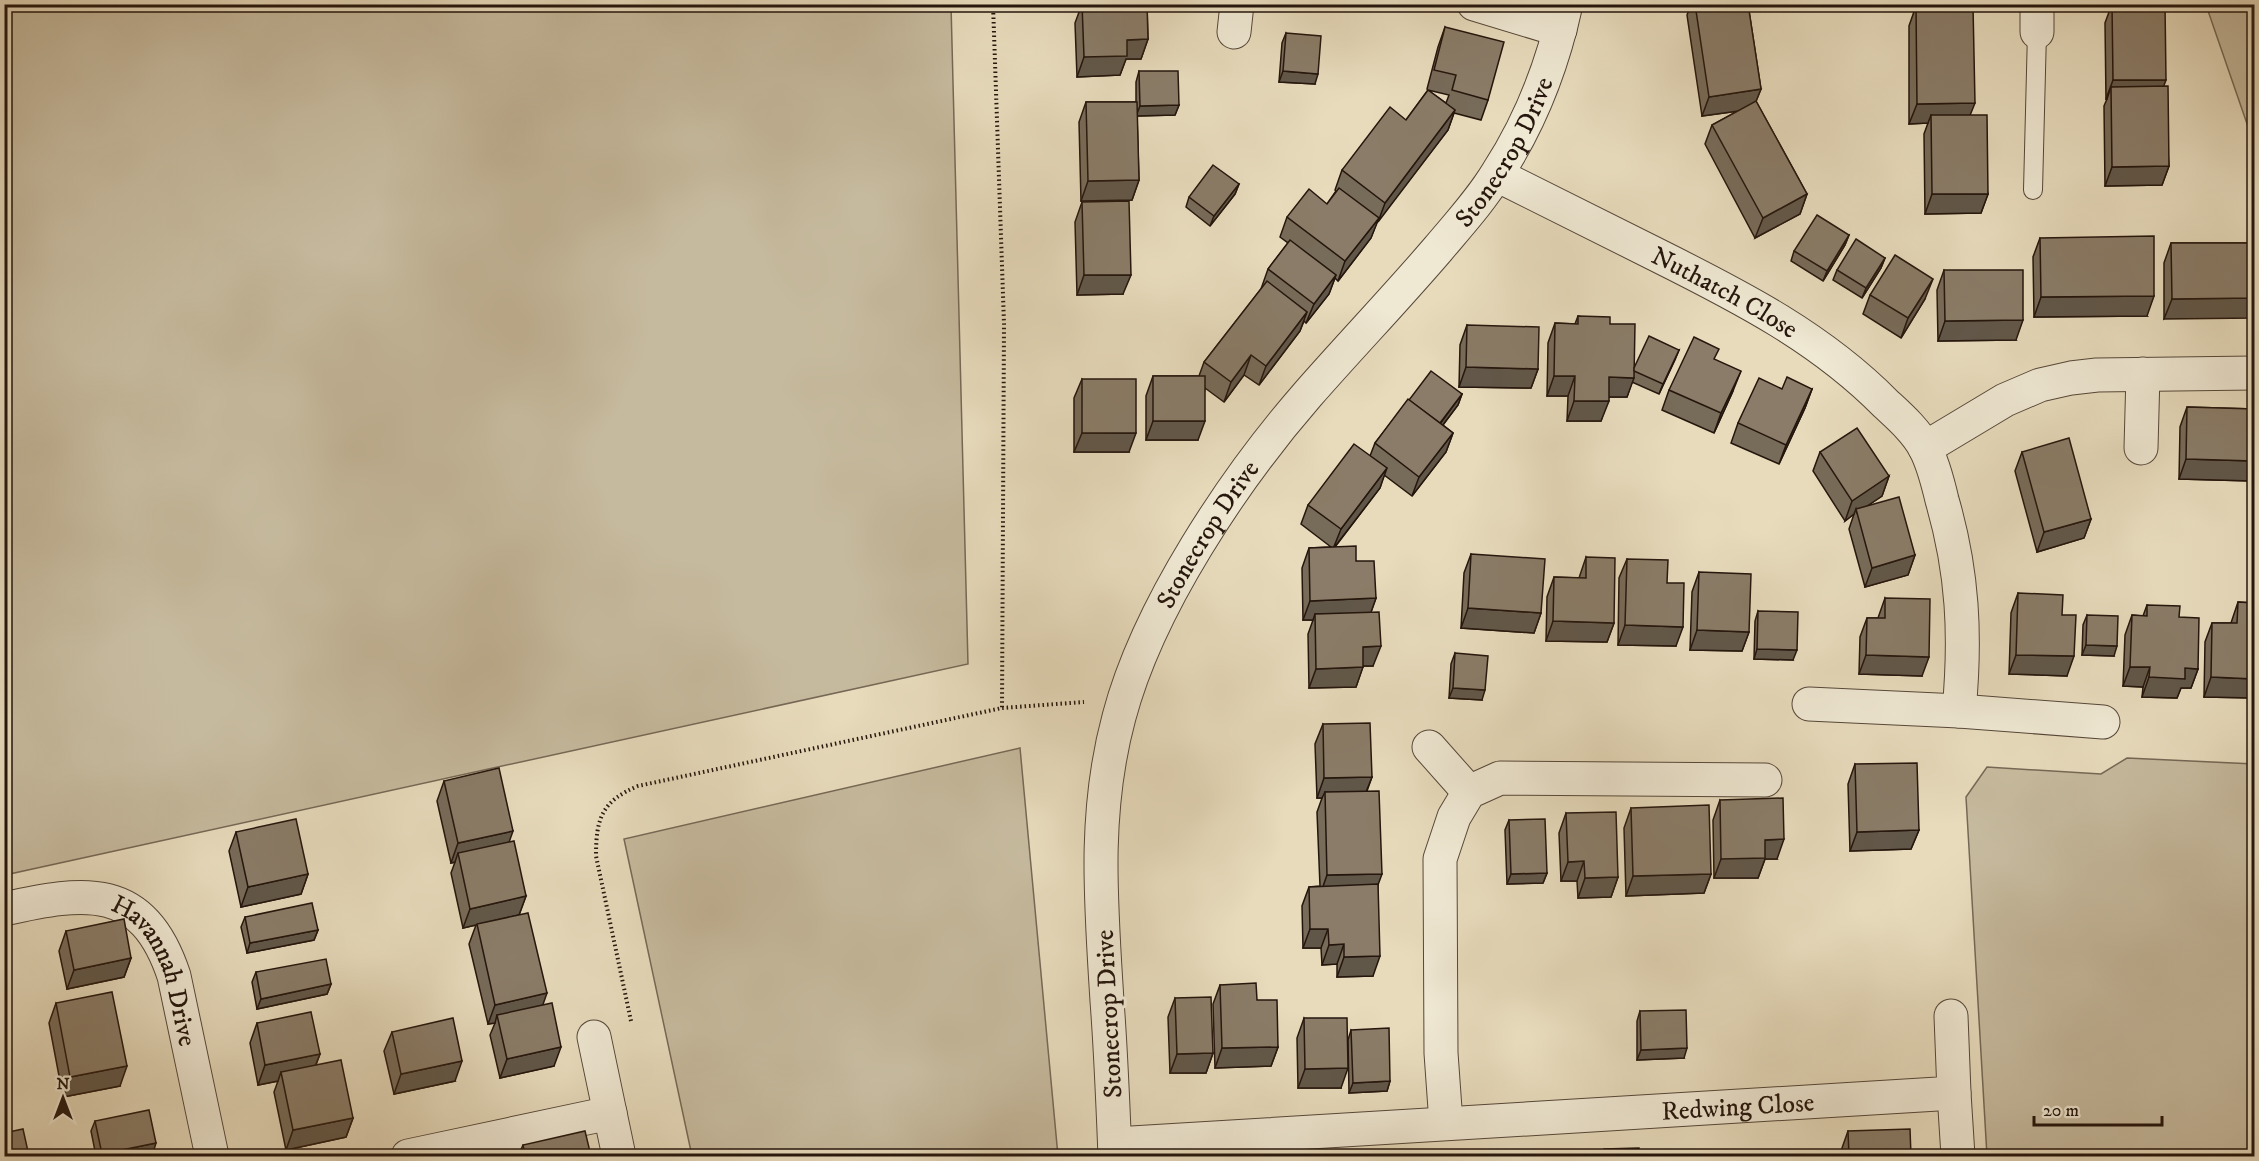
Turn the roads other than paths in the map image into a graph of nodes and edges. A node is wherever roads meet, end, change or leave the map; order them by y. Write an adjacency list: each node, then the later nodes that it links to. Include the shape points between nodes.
1 (1474, 4): 2 (street)
2 (1563, 17): 4 (street, Stonecrop Drive, via 1533,107)
3 (2037, 18): 5 (lane)
4 (1497, 175): 8 (street, Nuthatch Close, via 1711,282 1809,338 1849,368); 22 (street, Stonecrop Drive, via 1464,219 1259,454 1203,538 1141,655 1119,714 1101,818 1099,881)
5 (2033, 190)
6 (2254, 373): 7 (street)
7 (2143, 374): 8 (street, via 2088,376 2040,385 2005,400); 9 (street)
8 (1925, 448): 11 (street, Nuthatch Close, via 1952,533 1960,582 1963,664)
9 (2141, 448)
10 (1809, 704): 11 (street)
11 (1959, 711): 12 (street)
12 (2103, 722)
13 (1429, 747): 15 (street)
14 (1765, 780): 15 (street, via 1500,778)
15 (1469, 792): 21 (street, via 1454,817 1440,859 1441,1053)
16 (4, 909): 24 (street, Havannah Drive, via 78,896 102,898 141,918 156,936 174,976)
17 (1951, 1017): 19 (street)
18 (594, 1037): 20 (street)
19 (1954, 1093): 21 (street, Redwing Close); 27 (street)
20 (610, 1113): 23 (street); 26 (street)
21 (1446, 1123): 22 (street, Redwing Close)
22 (1115, 1150)
23 (448, 1152): 25 (street)
24 (212, 1156)
25 (408, 1156)
26 (619, 1156)
27 (1958, 1156)

